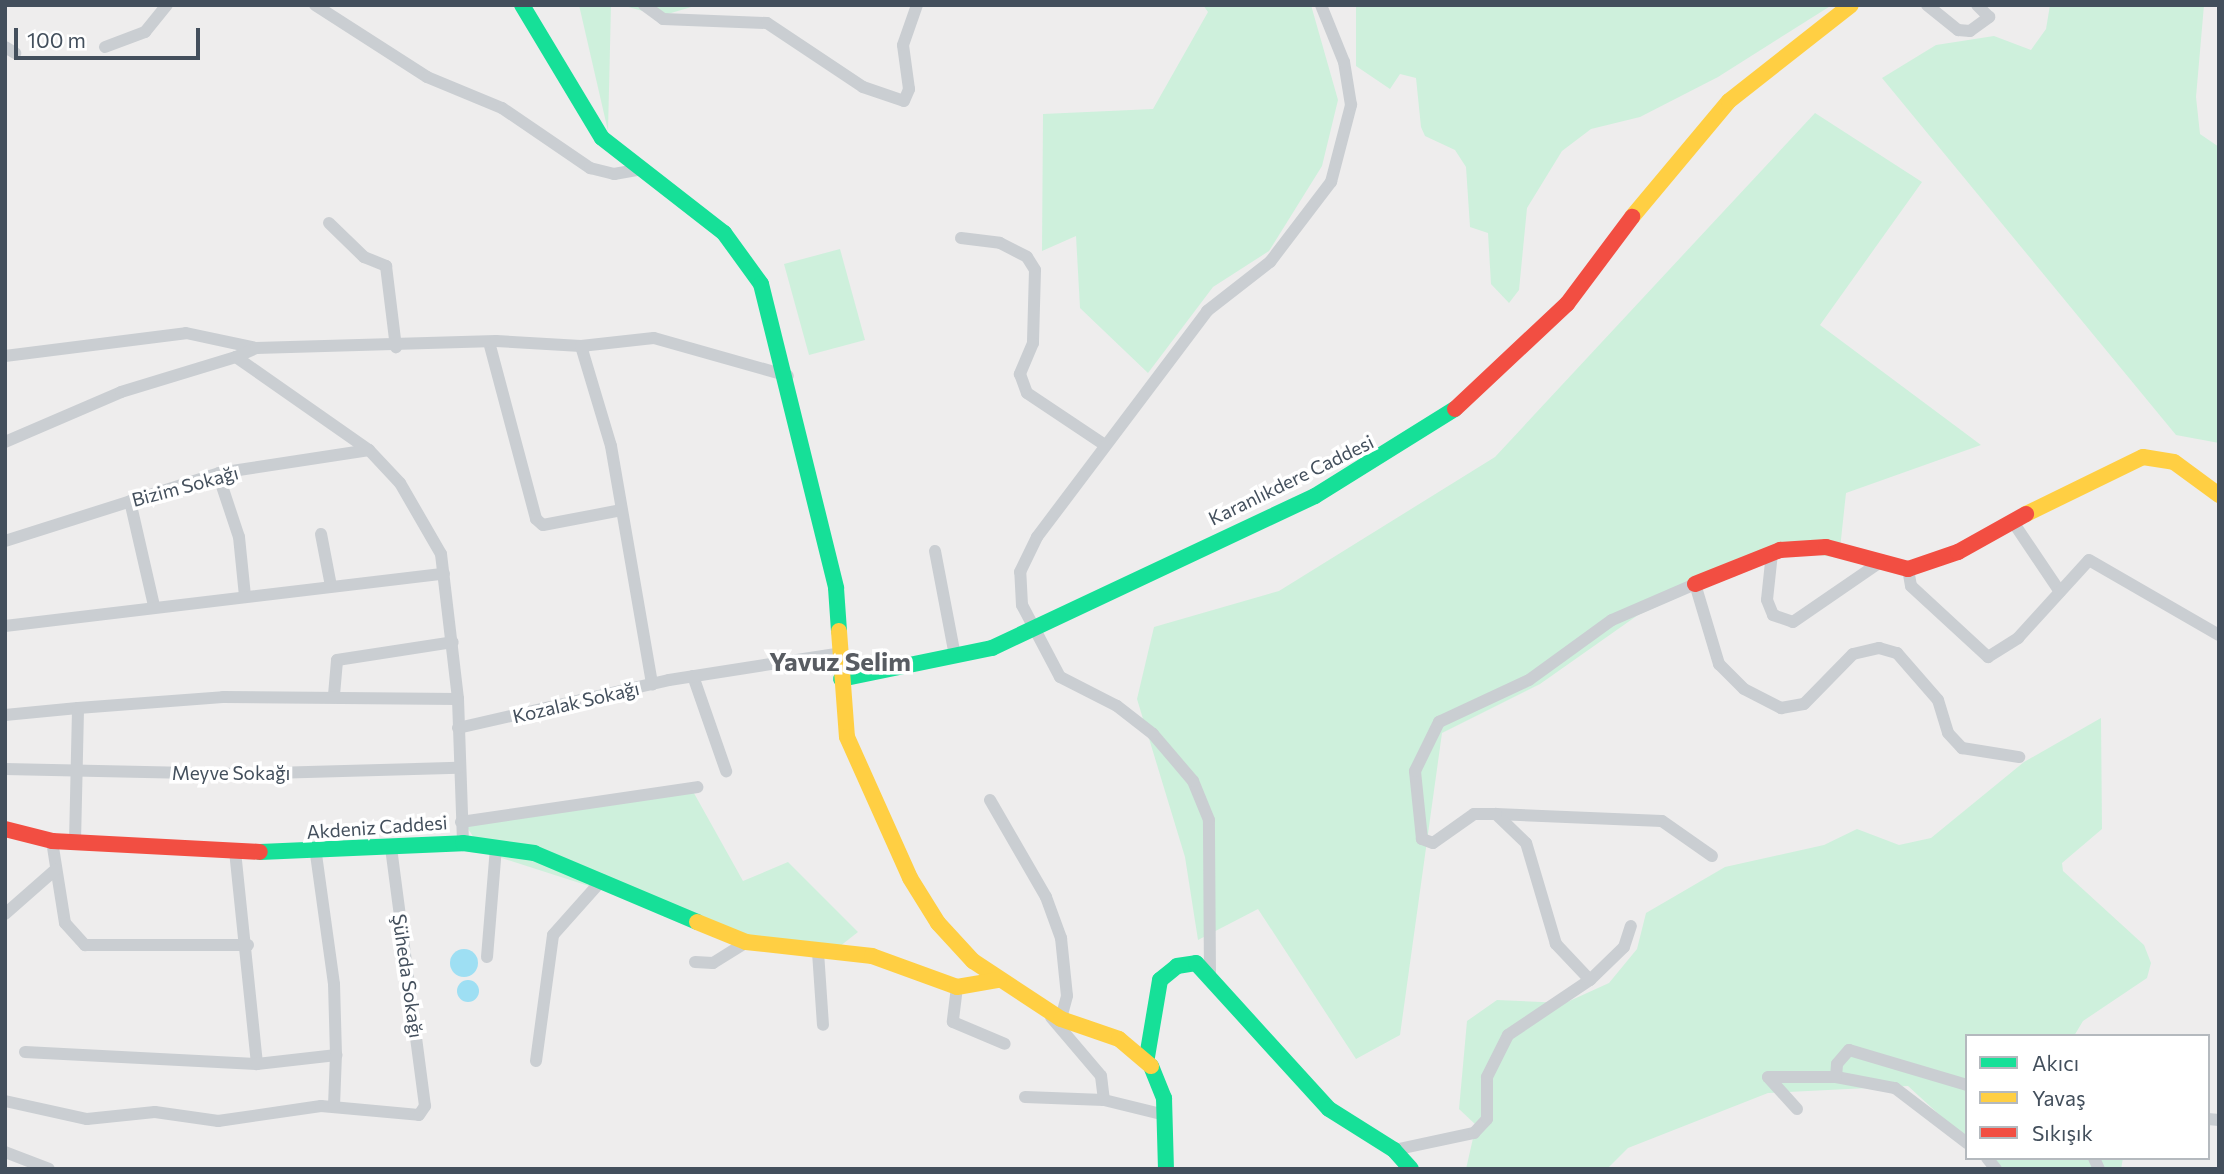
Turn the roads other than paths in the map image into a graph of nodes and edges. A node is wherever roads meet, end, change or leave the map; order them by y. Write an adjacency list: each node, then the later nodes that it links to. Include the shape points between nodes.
1 (166, 5): 10 (street, via 145,32)
2 (315, 5): 11 (street, via 426,77 502,108 590,168 614,174)
3 (522, 5): 11 (street, via 587,119)
4 (644, 5): 9 (street, via 663,19 767,23 863,87 904,101 909,89 903,45)
5 (1321, 5): 22 (street, via 1344,62 1350,105 1331,182 1270,262 1207,311)
6 (1851, 5): 42 (street, Karanlıkdere Caddesi, via 1703,127 1567,304 1438,422 1345,481)
7 (1927, 5): 8 (street, via 1958,30 1970,31 1989,16)
8 (1977, 5)
9 (916, 6)
10 (105, 47)
11 (637, 170): 20 (street, via 724,233 746,257 769,303)
12 (329, 223): 16 (street, via 364,257 386,266)
13 (961, 238): 22 (street, via 1000,243 1027,257 1035,270 1033,343 1020,374 1027,393)
14 (489, 342): 15 (street); 16 (street); 27 (street, via 536,519 543,524)
15 (581, 346): 20 (street, via 654,338 760,374); 27 (street)
16 (396, 347): 17 (street)
17 (256, 348): 18 (street, via 186,333); 19 (street)
18 (5, 356)
19 (236, 357): 21 (street, via 121,392); 23 (street)
20 (788, 376): 45 (street, via 836,588)
21 (5, 442)
22 (1105, 445): 42 (street, via 1037,537 1020,572)
23 (369, 450): 24 (street, Bizim Sokağı); 35 (street, via 430,531)
24 (218, 474): 26 (street, Bizim Sokağı); 39 (street, via 239,537)
25 (2219, 495): 28 (street, via 2174,461 2143,457 2116,465)
26 (130, 501): 30 (street, Bizim Sokağı); 40 (street)
27 (622, 510): 49 (street)
28 (2013, 522): 34 (street, via 1958,552); 38 (street)
29 (321, 534): 37 (street)
30 (5, 541)
31 (935, 551): 46 (street)
32 (1772, 553): 33 (street, via 1826,547); 33 (street, via 1767,600 1773,615 1793,622); 36 (street)
33 (1880, 563): 34 (street)
34 (1908, 569): 38 (street, via 1919,595 1988,657 2018,638)
35 (444, 574): 37 (street); 44 (street)
36 (1695, 584): 55 (street, via 1719,664 1744,689 1782,708 1804,704 1853,654 1879,648 1897,653 1937,701 1948,733 1962,748); 62 (street, via 1612,620 1529,680 1439,722 1415,771 1422,839 1433,843 1474,814)
37 (331, 586): 39 (street)
38 (2060, 592): 43 (street, via 2089,560)
39 (245, 596): 40 (street)
40 (154, 606): 41 (street)
41 (5, 625)
42 (1031, 630): 46 (street, Karanlıkdere Caddesi); 82 (street, via 1060,677 1153,733 1193,781 1209,820)
43 (2219, 635)
44 (453, 642): 50 (street, via 337,660); 51 (street)
45 (841, 653): 47 (street, Kozalak Sokağı); 48 (street)
46 (955, 656): 48 (street, Karanlıkdere Caddesi)
47 (694, 676): 49 (street, Kozalak Sokağı); 59 (street)
48 (841, 679): 83 (street, via 853,758 910,878 954,942)
49 (652, 684): 54 (street, Kozalak Sokağı)
50 (334, 695): 51 (street); 52 (street)
51 (458, 699): 54 (street)
52 (78, 708): 53 (street); 58 (street)
53 (5, 715)
54 (458, 729): 56 (street)
55 (2019, 757)
56 (458, 768): 58 (street, Meyve Sokağı, via 238,775); 63 (street)
57 (5, 769): 58 (street, Meyve Sokağı)
58 (78, 771): 66 (street)
59 (726, 771)
60 (697, 787): 63 (street)
61 (990, 800): 86 (street, via 1046,897 1060,938 1067,996)
62 (1496, 814): 72 (street, via 1661,821); 84 (street, via 1525,843 1556,944)
63 (461, 822): 67 (street)
64 (5, 828): 65 (street, Akdeniz Caddesi)
65 (52, 841): 66 (street, Akdeniz Caddesi); 73 (street)
66 (75, 842): 70 (street, Akdeniz Caddesi)
67 (463, 843): 68 (street, Akdeniz Caddesi); 69 (street, Akdeniz Caddesi)
68 (391, 846): 71 (street, Akdeniz Caddesi); 99 (street, Şüheda Sokağı, via 425,1106 415,1116)
69 (496, 848): 74 (street, Akdeniz Caddesi, via 534,853); 80 (street)
70 (235, 851): 71 (street, Akdeniz Caddesi); 78 (street)
71 (316, 853): 90 (street, via 334,984)
72 (1712, 856)
73 (55, 870): 75 (street); 78 (street, via 65,923 85,945)
74 (602, 880): 77 (street, Akdeniz Caddesi); 92 (street, via 553,935)
75 (5, 914)
76 (1631, 926): 84 (street, via 1624,947)
77 (747, 942): 79 (street, Akdeniz Caddesi); 81 (street, via 713,963)
78 (248, 945): 93 (street)
79 (818, 952): 85 (street, Akdeniz Caddesi, via 872,956); 87 (street)
80 (487, 957)
81 (695, 962)
82 (1210, 976): 91 (street, via 1196,963 1177,966 1160,980); 103 (street, via 1329,1109)
83 (998, 979): 85 (street); 86 (street)
84 (1590, 980): 103 (street, via 1508,1035 1488,1077 1487,1119 1474,1133)
85 (957, 987): 88 (street, via 953,1022)
86 (1054, 1015): 91 (street, via 1119,1039); 97 (street, via 1101,1076)
87 (823, 1025)
88 (1004, 1044)
89 (24, 1052): 93 (street)
90 (336, 1055): 93 (street); 99 (street)
91 (1147, 1058): 101 (street)
92 (536, 1061)
93 (257, 1064)
94 (1836, 1077): 95 (street, via 1849,1050); 100 (street, via 1768,1077); 102 (street, via 1895,1088)
95 (1965, 1084)
96 (1024, 1097): 97 (street)
97 (1104, 1100): 101 (street)
98 (5, 1101): 99 (street, via 98,1120 155,1112 218,1121)
99 (334, 1106)
100 (1797, 1109)
101 (1165, 1115): 106 (street)
102 (1965, 1141)
103 (1394, 1150): 107 (street)
104 (5, 1152): 105 (street)
105 (49, 1169)
106 (1166, 1169)
107 (1411, 1169)

